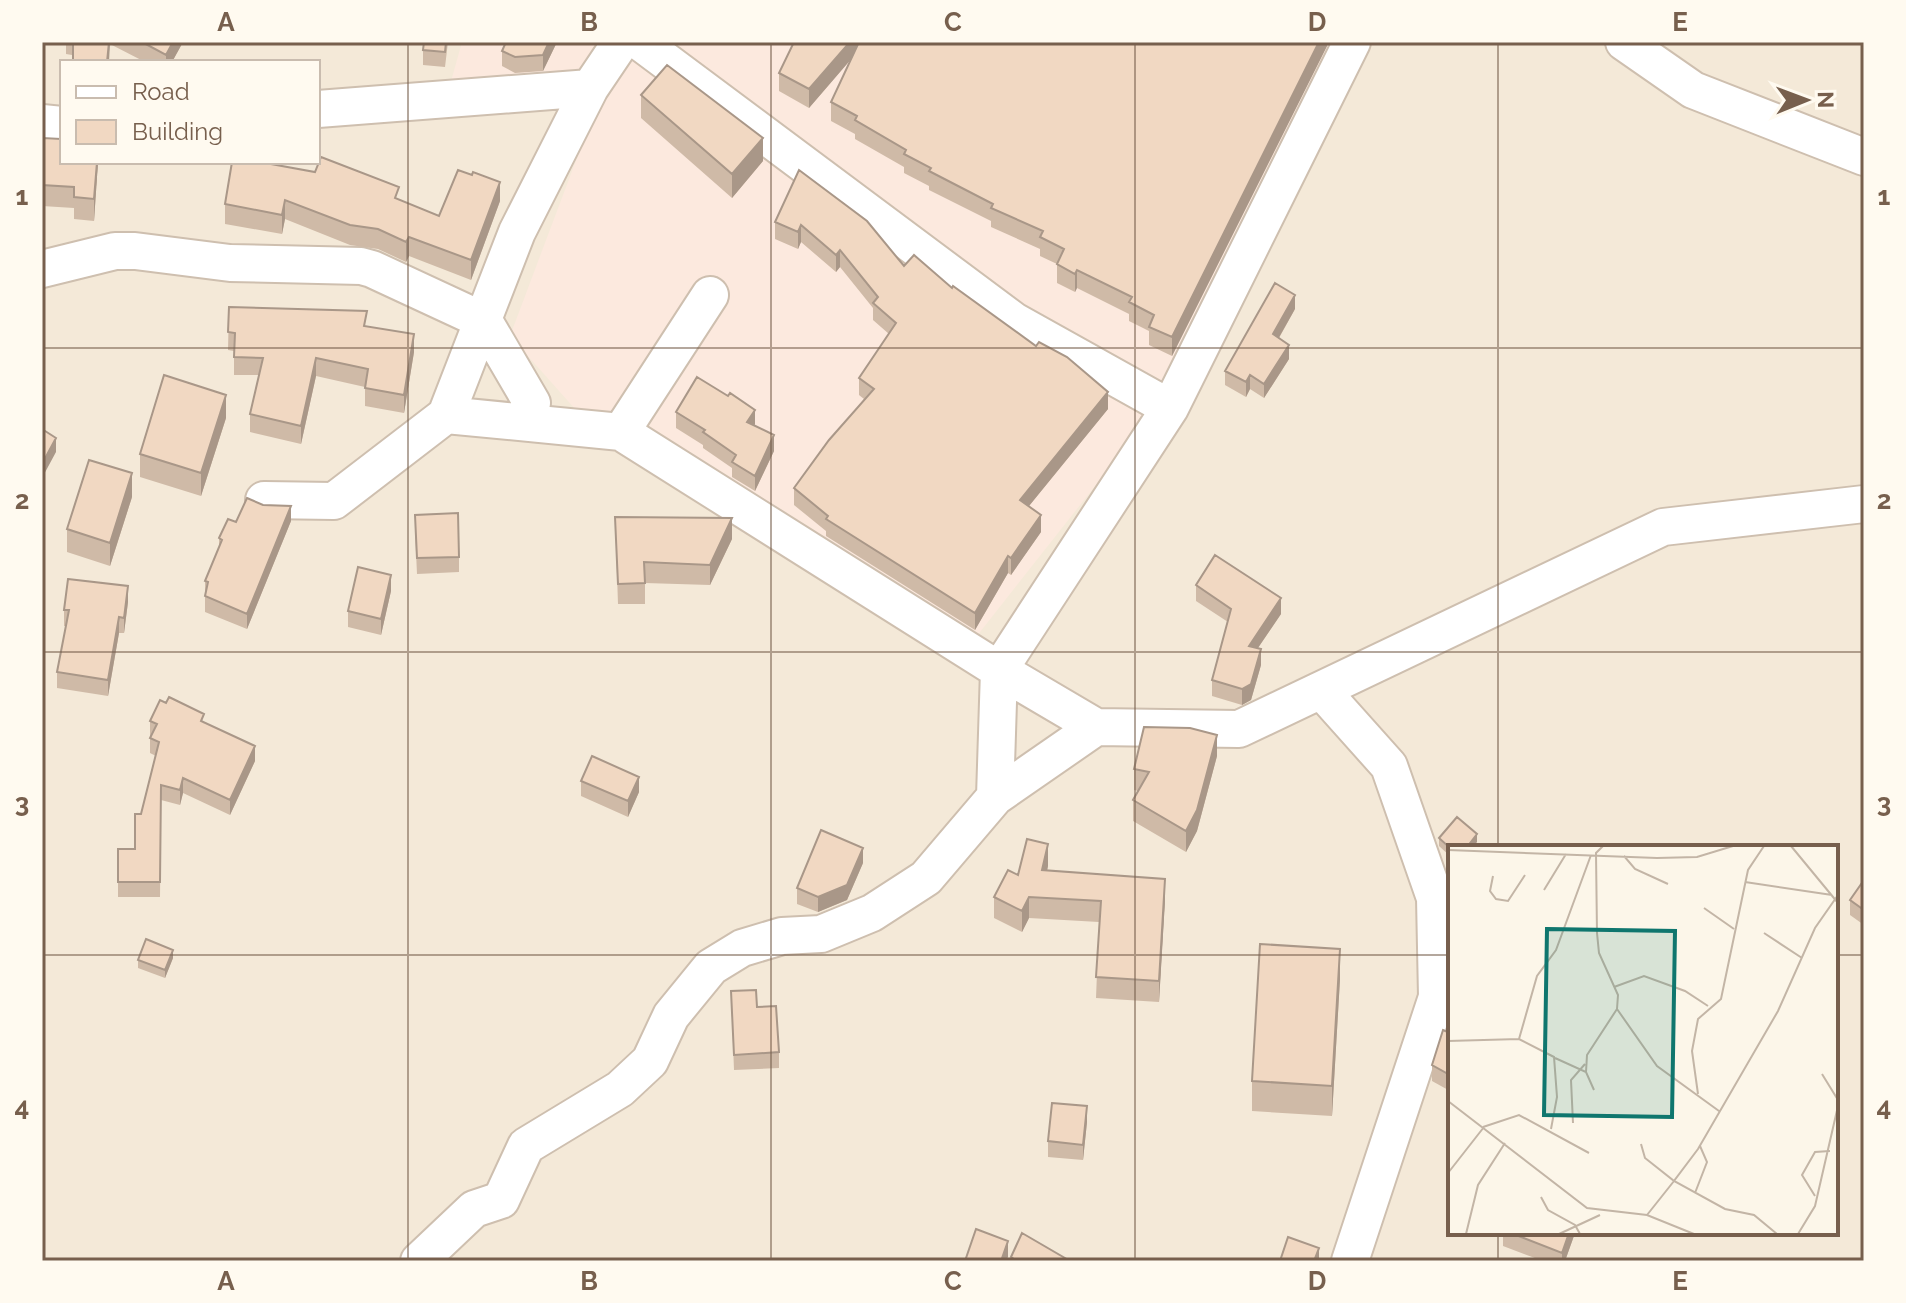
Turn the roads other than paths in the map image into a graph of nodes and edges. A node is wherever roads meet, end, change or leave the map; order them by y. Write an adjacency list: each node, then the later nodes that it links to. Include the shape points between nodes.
1 (621, 42): 5 (street)
2 (640, 42): 12 (street, via 1014,321)
3 (1352, 42): 12 (street)
4 (1624, 42): 7 (street, via 1693,90)
5 (590, 88): 6 (street); 10 (street, via 517,232)
6 (320, 109)
7 (1864, 157)
8 (42, 269): 10 (street, via 115,251 230,263 361,266)
9 (710, 295): 14 (street)
10 (484, 321): 11 (street); 13 (street)
11 (532, 403)
12 (1170, 408): 17 (street)
13 (446, 415): 14 (street); 15 (street, via 334,501)
14 (621, 432): 17 (street)
15 (264, 500)
16 (1864, 504): 18 (street, via 1663,527)
17 (999, 670): 19 (street); 20 (street)
18 (1322, 691): 19 (street, via 1239,729); 22 (street, via 1389,766 1435,898 1437,997)
19 (1096, 727): 20 (street)
20 (995, 797): 21 (street, via 926,878 872,913 821,934 782,936 742,948 711,967 671,1016 650,1061 620,1089 526,1146 501,1200 474,1209)
21 (419, 1261)
22 (1350, 1261)

